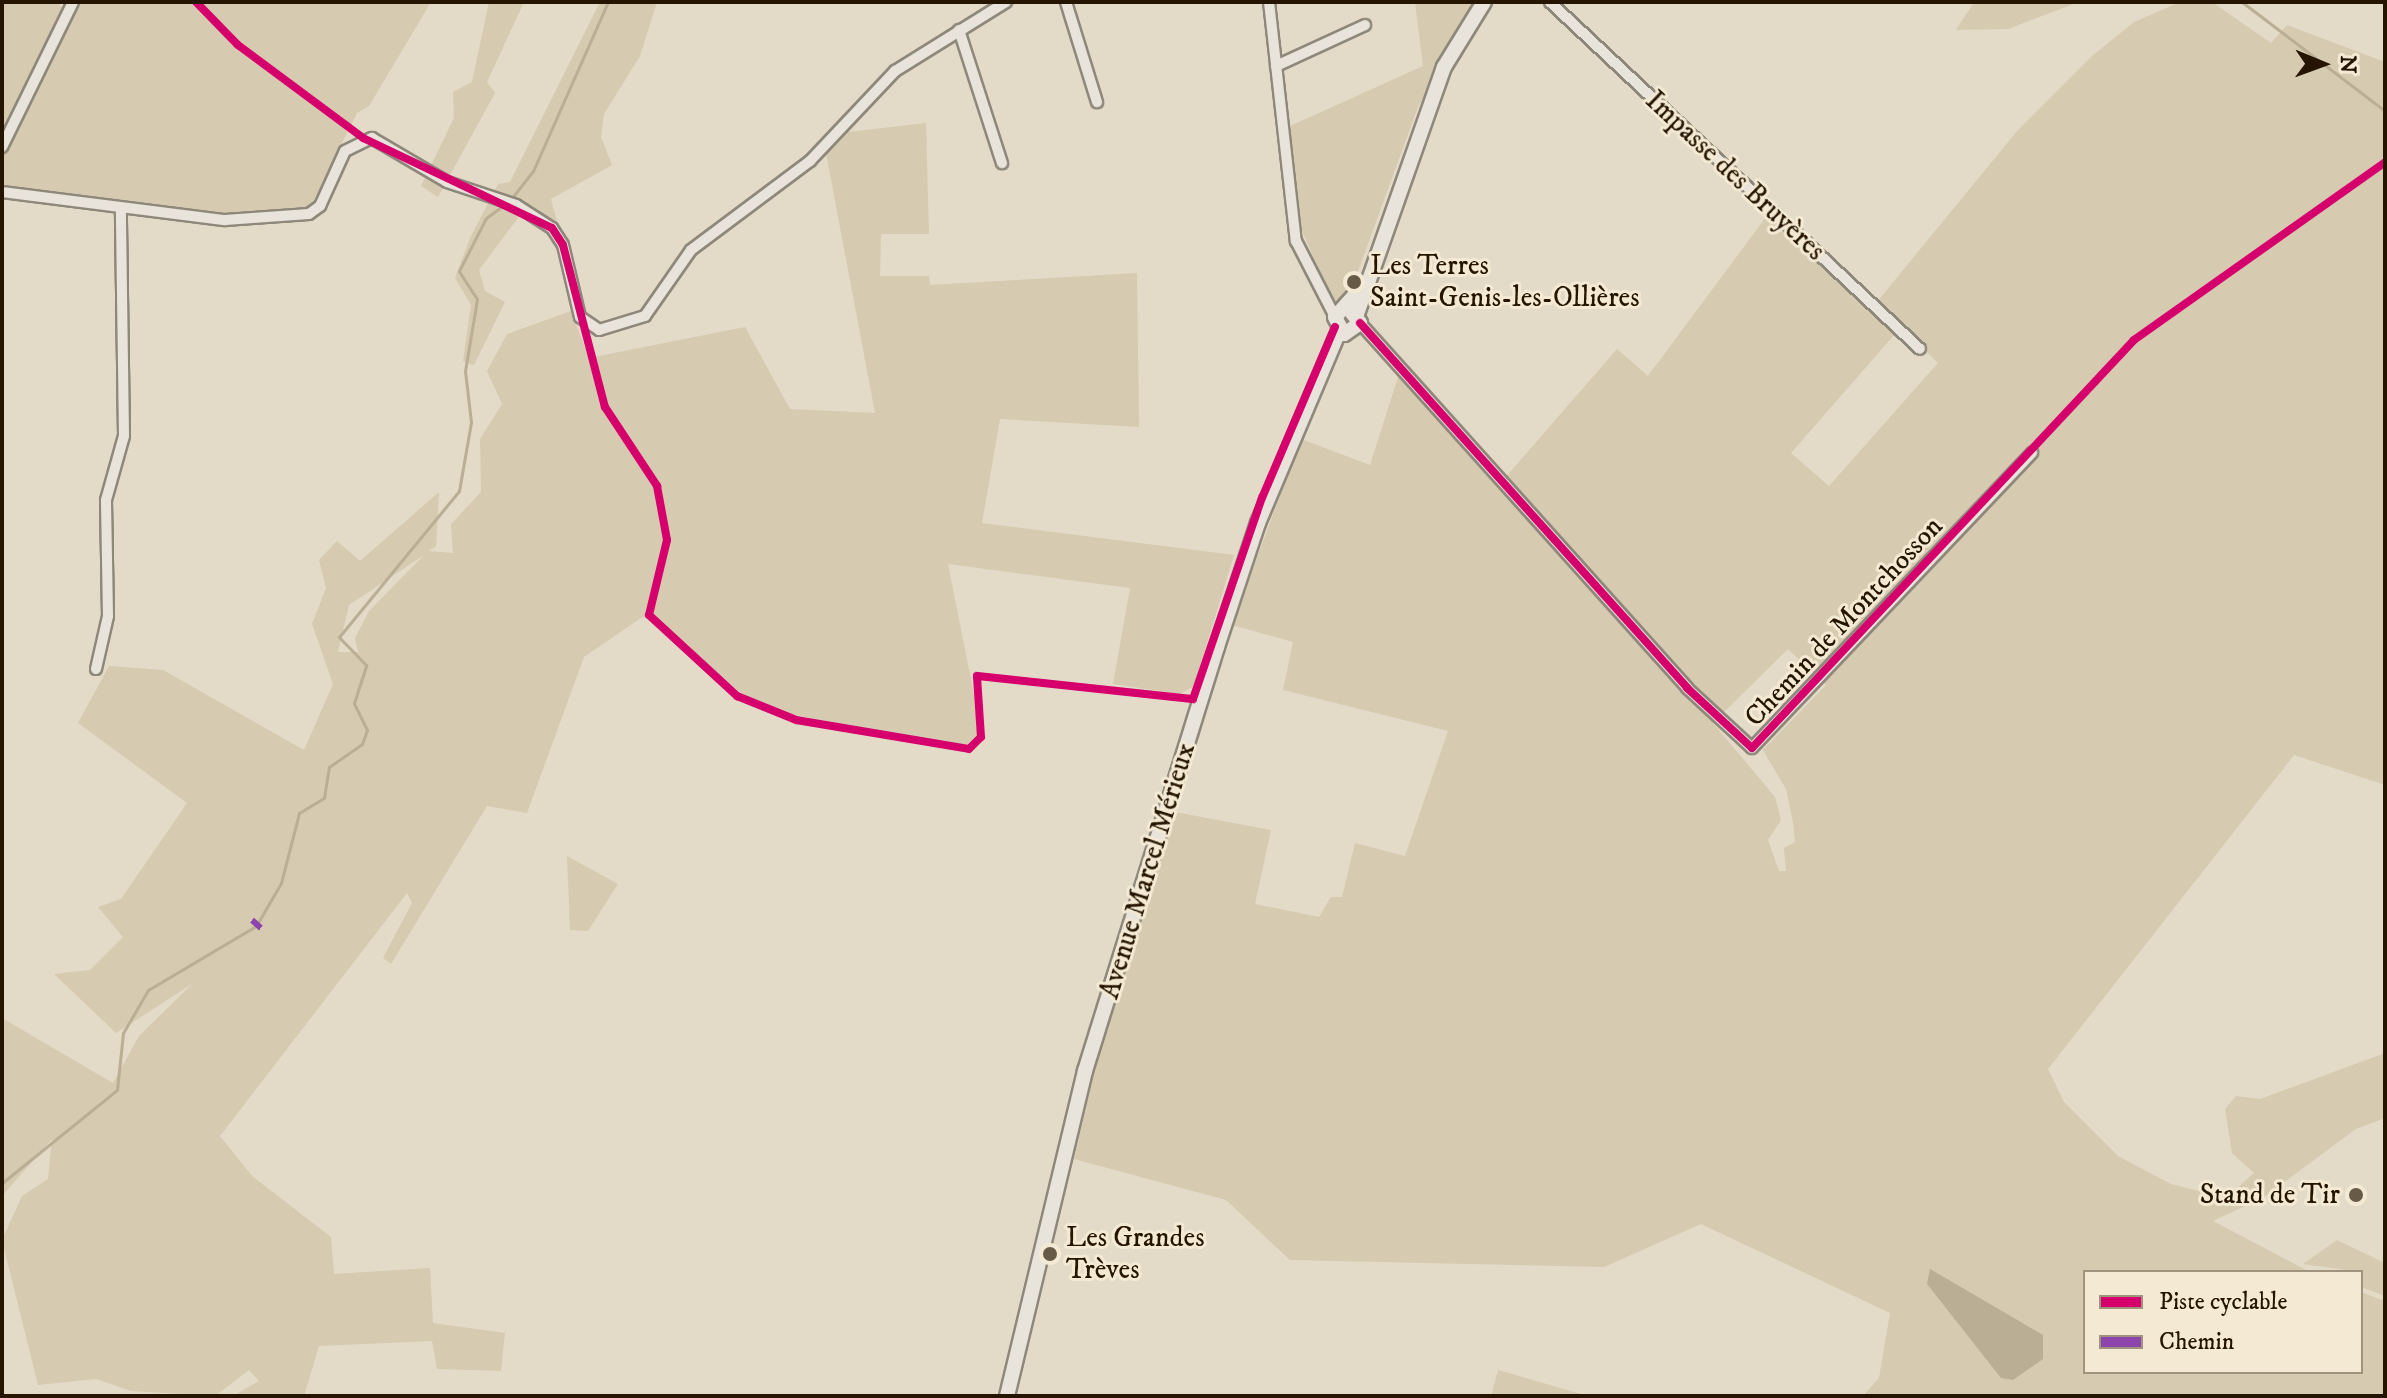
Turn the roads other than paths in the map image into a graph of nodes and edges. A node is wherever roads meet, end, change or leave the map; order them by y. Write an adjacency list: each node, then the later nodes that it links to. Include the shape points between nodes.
1 (73, 2): 11 (street)
2 (1006, 2): 8 (street)
3 (1066, 2): 10 (street)
4 (1269, 2): 9 (street)
5 (1484, 2): 15 (main road, Avenue Marcel Mérieux, via 1444,67)
6 (1550, 2): 16 (street, Impasse des Bruyères)
7 (1365, 25): 9 (street)
8 (959, 30): 12 (street); 14 (street, via 895,71 810,161 691,250 645,316 588,328 563,245 516,205 447,182 372,138 345,151 320,206 309,214 225,220)
9 (1276, 66): 15 (street, via 1296,241)
10 (1097, 102)
11 (2, 147)
12 (1002, 163)
13 (2, 192): 14 (street)
14 (121, 212): 18 (street, via 124,436 106,500 108,616)
15 (1348, 321): 17 (street, Chemin de Montchosson, via 1687,688 1752,748); 19 (main road, Avenue Marcel Mérieux, via 1258,523 1217,647 1085,1071)
16 (1920, 349)
17 (2032, 453)
18 (96, 669)
19 (1007, 1396)

